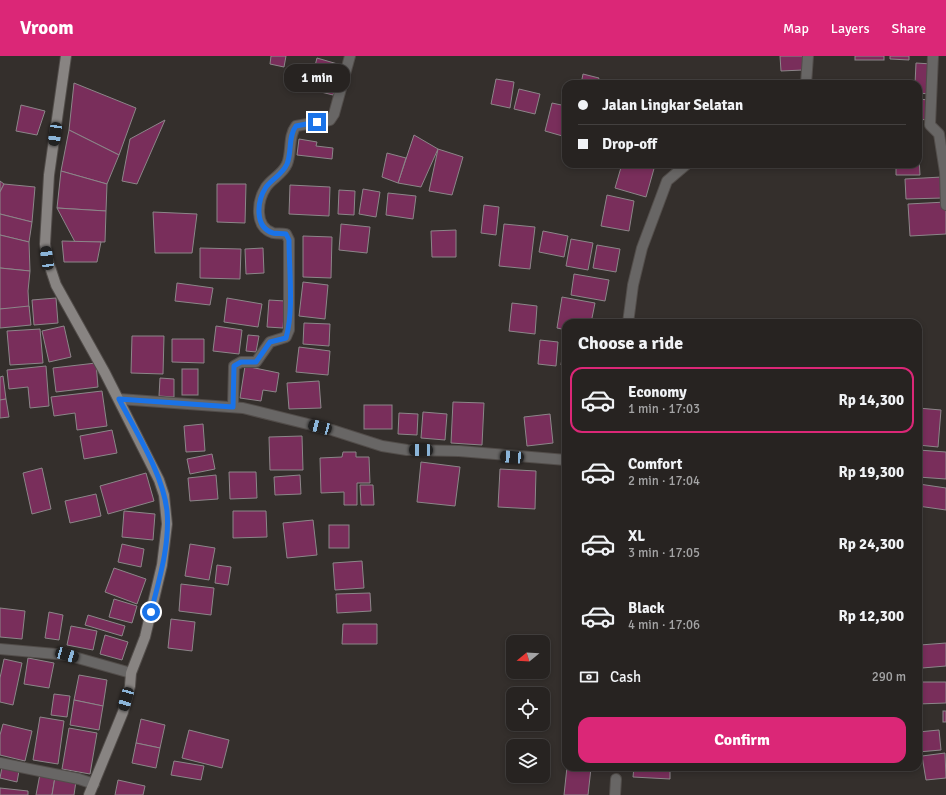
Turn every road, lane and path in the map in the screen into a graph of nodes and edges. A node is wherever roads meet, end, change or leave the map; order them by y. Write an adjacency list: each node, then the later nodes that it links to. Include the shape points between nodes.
1 (66, 56): 9 (street, via 49,175 45,244 47,258 56,285)
2 (350, 56): 10 (street, via 334,114 330,120 296,126 292,130 288,162 284,171 271,182 262,195 259,216 263,226 272,232 286,234 289,240 288,330 286,338 270,342 256,362 241,362 234,366)
3 (808, 56): 5 (street)
4 (933, 56): 7 (street, via 930,125 939,134 945,172)
5 (806, 80)
6 (682, 168): 8 (street, via 667,181 642,248)
7 (946, 205)
8 (629, 319)
9 (119, 399): 10 (street); 13 (street, via 159,480 164,494 167,524 154,600 145,637)
10 (233, 407): 11 (street, via 289,418 382,446 407,450 459,451)
11 (562, 460)
12 (0, 649): 13 (street, via 67,655)
13 (131, 673): 16 (street, via 122,712)
14 (0, 763): 16 (street)
15 (616, 779): 18 (street)
16 (94, 784): 17 (street)
17 (89, 795)
18 (615, 795)

